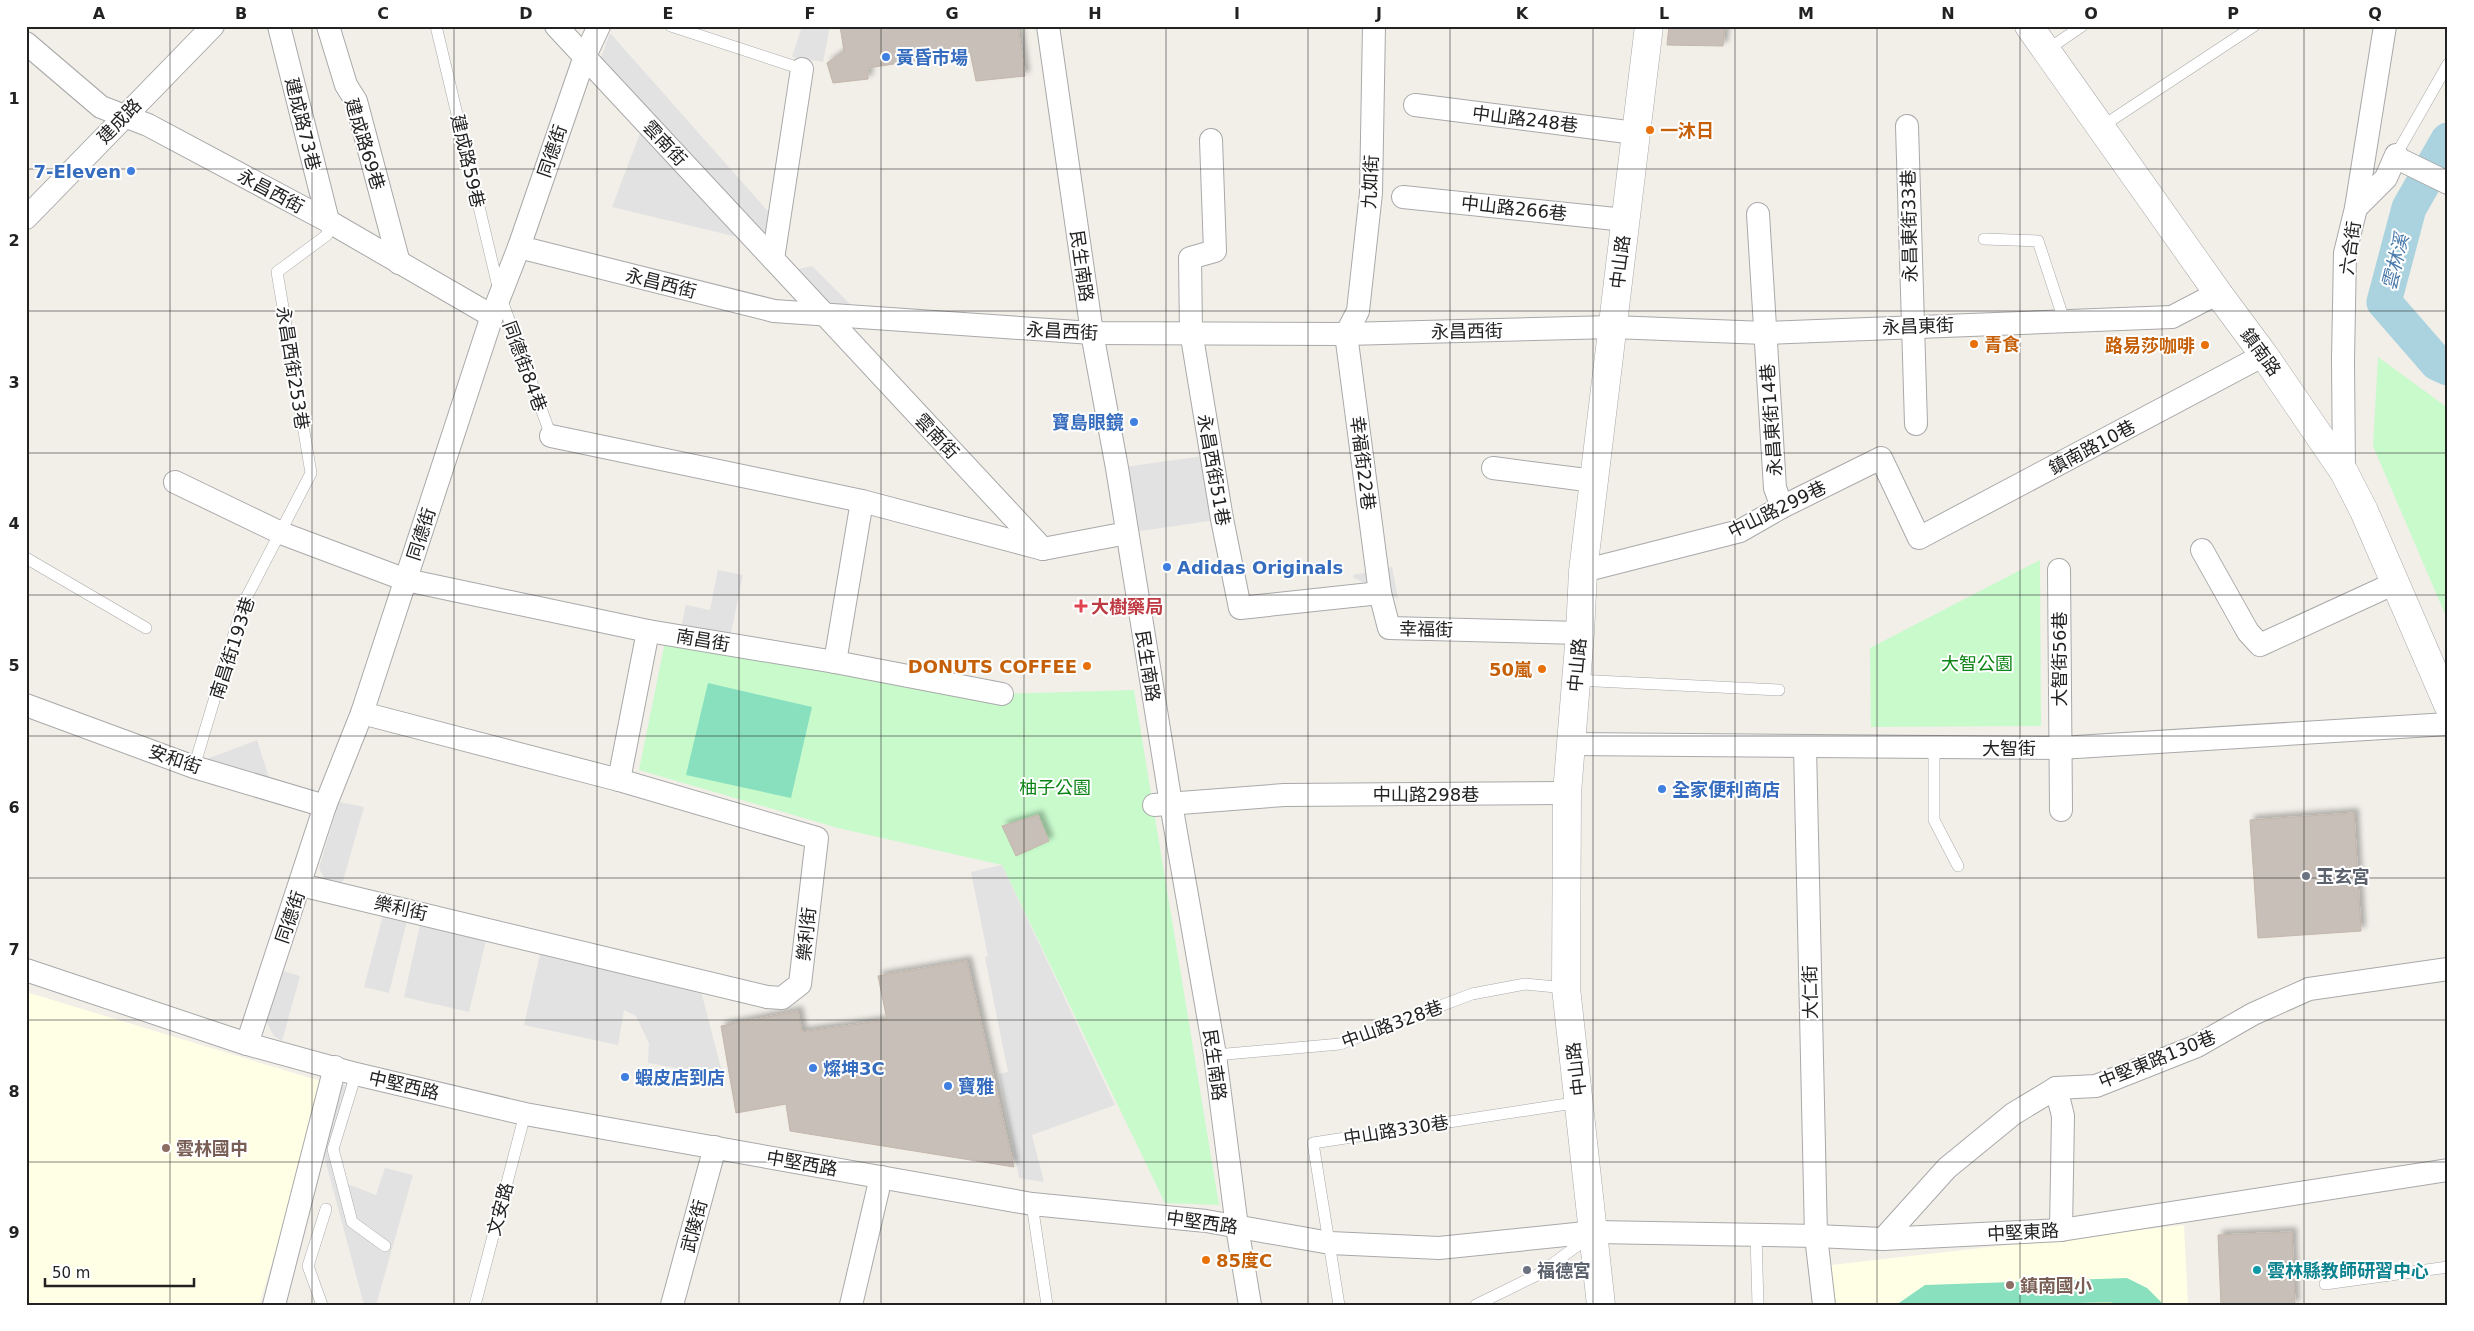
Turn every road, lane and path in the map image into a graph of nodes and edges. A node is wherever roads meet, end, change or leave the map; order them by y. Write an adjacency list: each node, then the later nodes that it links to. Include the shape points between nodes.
1 (213, 26): 21 (street, 建成路)
2 (279, 26): 33 (street, 建成路73巷)
3 (328, 26): 37 (street, 建成路69巷, via 346,85 356,101)
4 (436, 26): 39 (lane, 建成路59巷)
5 (556, 26): 17 (street, 雲南街)
6 (599, 26): 17 (street, 同德街)
7 (671, 26): 19 (lane)
8 (1048, 26): 46 (street, 民生南路)
9 (1374, 26): 48 (street, 九如街, via 1371,193 1358,311)
10 (1649, 26): 24 (street, 中山路)
11 (2029, 26): 16 (street, 鎮南路)
12 (2082, 26): 16 (lane)
13 (2254, 26): 23 (lane)
14 (2385, 26): 29 (street, 六合街)
15 (26, 43): 21 (street, 永昌西街, via 101,107)
16 (2047, 50): 23 (street, 鎮南路)
17 (585, 56): 35 (street, 同德街); 36 (street, 雲南街)
18 (2448, 64): 26 (lane)
19 (802, 69): 36 (street)
20 (1415, 105): 24 (street, 中山路248巷)
21 (125, 115): 31 (street, 建成路); 33 (street, 永昌西街)
22 (1907, 126): 43 (street, 永昌東街33巷)
23 (2101, 127): 38 (street, 鎮南路)
24 (1635, 133): 32 (street, 中山路)
25 (1211, 140): 45 (street, 永昌西街51巷, via 1215,251 1190,258)
26 (2399, 158): 27 (street); 29 (street, via 2386,178)
27 (2448, 183)
28 (1403, 197): 32 (street, 中山路266巷)
29 (2356, 208): 53 (street, 六合街, via 2345,253)
30 (1758, 214): 47 (street, 永昌東街14巷)
31 (26, 218)
32 (1625, 220): 44 (street, 中山路)
33 (328, 221): 37 (street, 永昌西街); 58 (lane, 永昌西街253巷, via 327,235 277,272 310,473)
34 (1984, 240): 42 (lane, via 2038,241)
35 (519, 247): 39 (street, 同德街); 41 (street, 永昌西街, via 774,311)
36 (774, 260): 41 (street, 雲南街)
37 (399, 263): 40 (street, 永昌西街)
38 (2218, 293): 42 (street, 永昌東街, via 2172,317); 49 (street, 鎮南路)
39 (500, 295): 40 (street, 同德街); 51 (lane, 同德街84巷)
40 (492, 316): 66 (street, 同德街)
41 (826, 316): 46 (street, 永昌西街); 61 (street, 雲南街)
42 (2064, 320): 43 (street, 永昌東街)
43 (1911, 325): 47 (street, 永昌東街); 50 (street, 永昌東街33巷)
44 (1613, 327): 47 (street, 永昌東街); 48 (street, 永昌西街); 54 (street, 中山路)
45 (1192, 332): 46 (street, 永昌西街); 48 (street, 永昌西街); 68 (street, 永昌西街51巷, via 1220,510 1240,608)
46 (1092, 333): 59 (street, 民生南路)
47 (1765, 333): 57 (street, 永昌東街14巷, via 1775,488)
48 (1346, 334): 68 (street, 幸福街22巷)
49 (2264, 355): 53 (street, 鎮南路); 60 (street, 鎮南路10巷)
50 (1916, 424)
51 (551, 436): 56 (street)
52 (1493, 468): 54 (street)
53 (2344, 472): 67 (street, 鎮南路)
54 (1594, 481): 65 (street, 中山路)
55 (175, 482): 58 (street, 南昌街)
56 (862, 501): 61 (street); 72 (street)
57 (1782, 507): 60 (street, 中山路299巷, via 1881,458); 65 (street, 中山路299巷, via 1740,531)
58 (282, 533): 66 (street, 南昌街); 84 (lane, 南昌街193巷, via 243,604)
59 (1127, 533): 61 (street); 87 (street, 民生南路)
60 (1919, 538)
61 (1043, 549)
62 (2202, 550): 67 (street, via 2248,632 2260,645)
63 (26, 558): 69 (lane)
64 (2059, 570): 83 (street, 大智街56巷)
65 (1583, 571): 71 (street, 中山路)
66 (406, 580): 70 (street, 南昌街); 78 (street, 同德街)
67 (2395, 583): 77 (street, 鎮南路)
68 (1380, 593): 71 (street, 幸福街, via 1389,628)
69 (146, 628)
70 (648, 631): 72 (street, 南昌街); 85 (street)
71 (1580, 633): 73 (street, 中山路)
72 (835, 662): 75 (street, 南昌街)
73 (1576, 680): 74 (lane); 80 (street, 中山路)
74 (1779, 690)
75 (1002, 694)
76 (26, 705): 84 (street, 安和街)
77 (2448, 705)
78 (362, 713): 85 (street, 樂利街); 88 (street, 同德街)
79 (2448, 724): 83 (street, 大智街)
80 (1570, 744): 81 (street, 大智街); 86 (street, 中山路)
81 (1805, 747): 82 (street, 大智街); 111 (street, 大仁街)
82 (1934, 747): 83 (street, 大智街); 90 (lane, via 1934,820)
83 (2060, 748): 89 (street, 大智街56巷)
84 (194, 767): 88 (street, 安和街)
85 (619, 780): 91 (street, 樂利街, via 816,838 800,984 782,998 767,997)
86 (1567, 792): 87 (street, 中山路298巷, via 1284,795); 94 (street, 中山路)
87 (1162, 805): 96 (street, 民生南路)
88 (325, 806): 91 (street, 同德街)
89 (2061, 810)
90 (1958, 866)
91 (301, 884): 95 (street, 同德街)
92 (2448, 969): 99 (street, 中堅東路130巷, via 2309,989 2253,1014 2188,1050 2096,1086)
93 (26, 970): 95 (street, 中堅西路)
94 (1566, 988): 96 (lane, 中山路328巷, via 1524,984 1472,994 1340,1044); 100 (street, 中山路)
95 (247, 1044): 97 (street, 中堅西路)
96 (1215, 1055): 107 (street, 民生南路)
97 (335, 1067): 98 (street, 中堅西路); 117 (street)
98 (356, 1074): 101 (street, 中堅西路); 114 (lane, via 333,1150 352,1222)
99 (2056, 1088): 108 (street, via 2063,1116); 112 (street, 中堅東路130巷, via 2013,1114 1947,1168)
100 (1580, 1102): 109 (street, 中山路); 113 (lane, 中山路330巷, via 1313,1143)
101 (525, 1114): 102 (street, 中堅西路); 119 (lane, 文安路)
102 (715, 1147): 104 (street, 中堅西路); 120 (street, 武陵街)
103 (2448, 1170): 108 (street, 中堅東路)
104 (881, 1177): 105 (street, 中堅西路); 121 (street)
105 (1032, 1204): 107 (street, 中堅西路, via 1206,1221); 122 (lane)
106 (326, 1210): 118 (lane, via 308,1266)
107 (1237, 1227): 113 (street, 中堅西路); 123 (street, 民生南路)
108 (2061, 1230): 112 (street, 中堅東路)
109 (1595, 1232): 110 (street, 中堅東路); 113 (street, 中堅西路, via 1439,1248); 125 (lane, via 1539,1274); 126 (street, 中山路)
110 (1756, 1235): 111 (street, 中堅東路); 127 (lane)
111 (1816, 1236): 112 (street, 中堅東路); 128 (street, 大仁街)
112 (1883, 1239)
113 (1330, 1243): 124 (lane)
114 (384, 1246)
115 (2448, 1267): 116 (lane)
116 (2325, 1284)
117 (274, 1305)
118 (322, 1305)
119 (476, 1305)
120 (672, 1305)
121 (851, 1305)
122 (1047, 1305)
123 (1250, 1305)
124 (1339, 1305)
125 (1476, 1305)
126 (1601, 1305)
127 (1758, 1305)
128 (1824, 1305)

